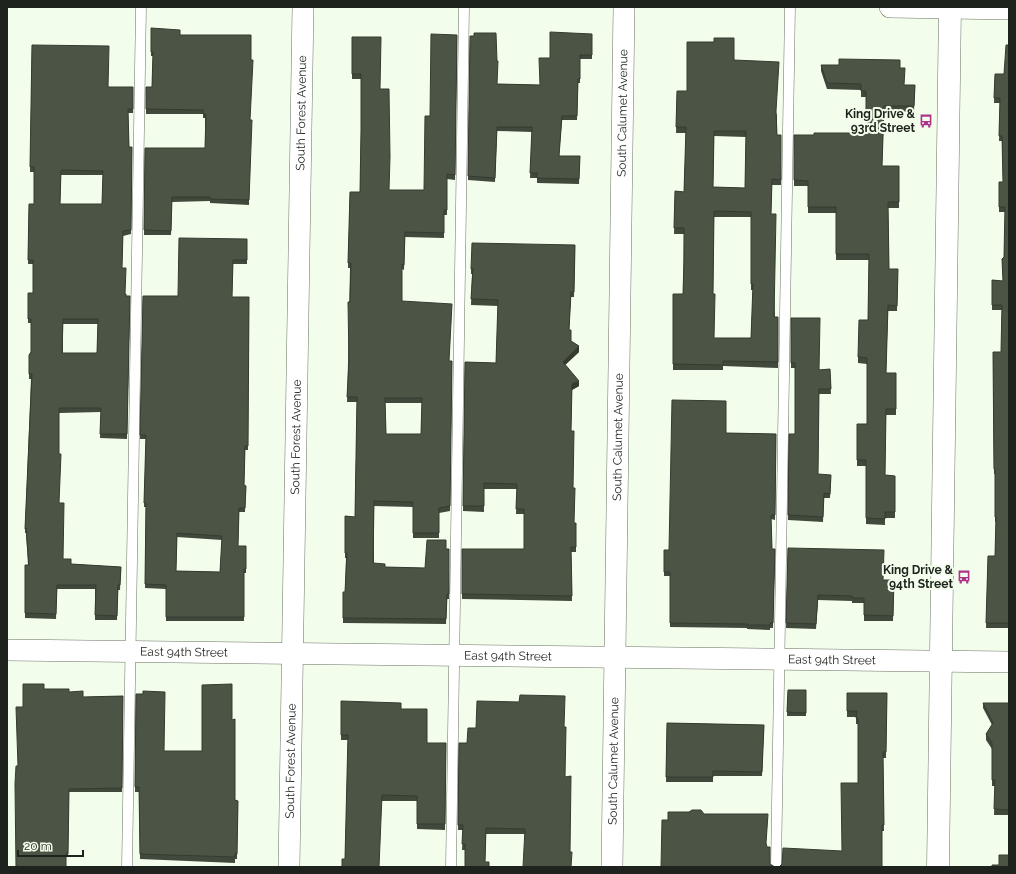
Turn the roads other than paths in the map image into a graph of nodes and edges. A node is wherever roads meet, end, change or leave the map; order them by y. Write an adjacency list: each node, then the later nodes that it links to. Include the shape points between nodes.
1 (141, 7): 10 (lane)
2 (303, 7): 11 (street, South Forest Avenue)
3 (464, 7): 12 (lane)
4 (624, 7): 13 (street, South Calumet Avenue)
5 (790, 7): 14 (lane)
6 (890, 7): 7 (street)
7 (950, 7): 8 (street); 15 (street)
8 (1009, 9)
9 (7, 650): 10 (street, East 94th Street)
10 (131, 651): 11 (street, East 94th Street); 17 (lane)
11 (292, 653): 12 (street, East 94th Street); 18 (street, South Forest Avenue)
12 (454, 655): 13 (street, East 94th Street); 19 (lane)
13 (615, 657): 14 (street, East 94th Street); 20 (street, South Calumet Avenue)
14 (779, 659): 15 (street, East 94th Street); 21 (lane)
15 (942, 662): 16 (street, East 94th Street); 22 (street)
16 (1009, 662)
17 (127, 867)
18 (289, 867)
19 (451, 867)
20 (612, 867)
21 (776, 867)
22 (938, 867)

